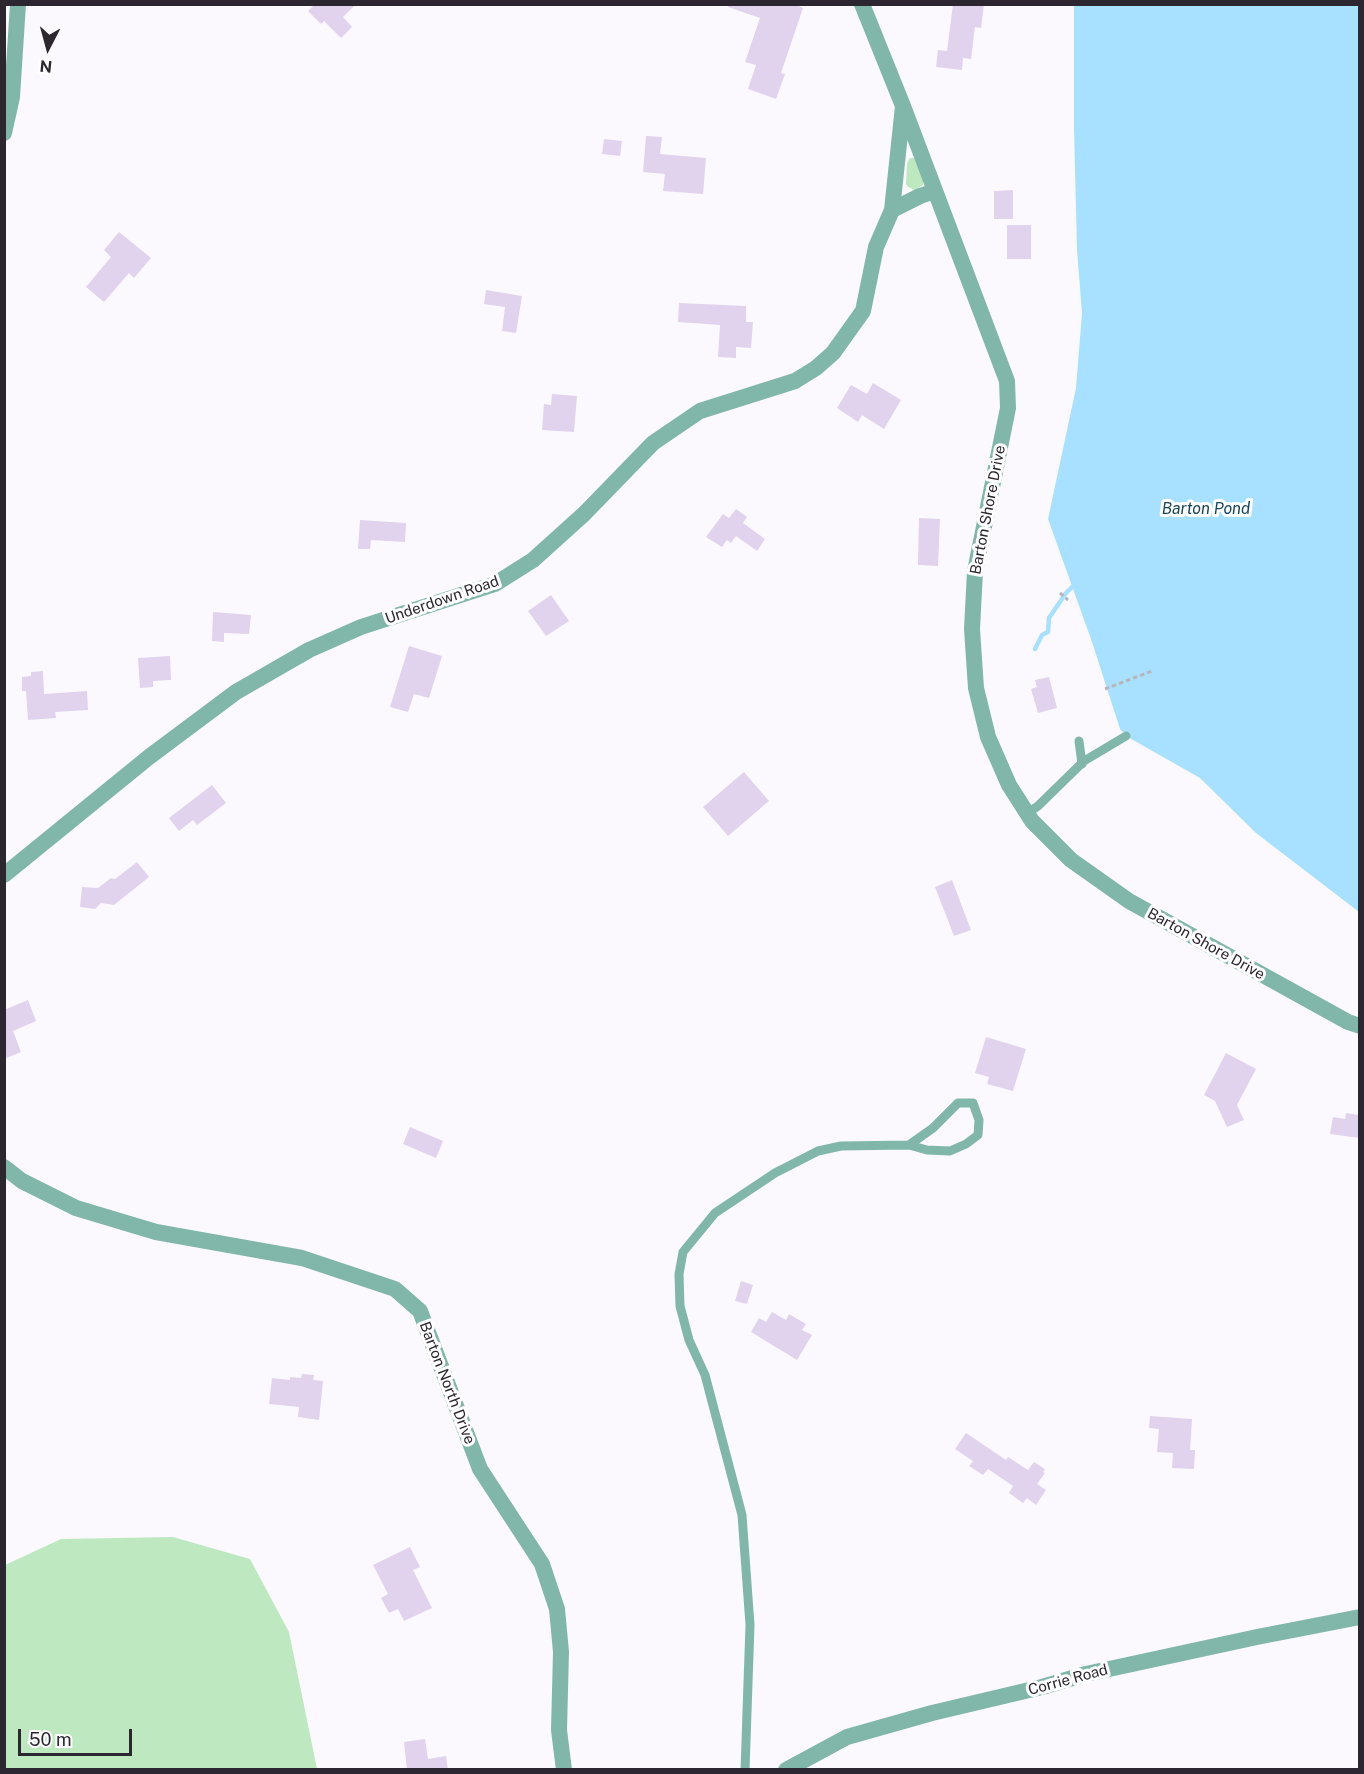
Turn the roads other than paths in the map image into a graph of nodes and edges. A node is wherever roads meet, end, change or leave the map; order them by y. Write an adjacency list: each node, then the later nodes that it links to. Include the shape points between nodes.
1 (18, 4): 4 (street, via 12,97)
2 (862, 4): 3 (street, Barton Shore Drive)
3 (903, 106): 5 (street, Barton Shore Drive); 6 (street, Underdown Road)
4 (4, 133)
5 (935, 191): 6 (street); 10 (street, Barton Shore Drive, via 1007,381 1008,408 975,571 972,629 976,688 988,737)
6 (892, 210): 11 (street, Underdown Road, via 876,247 863,311 833,353 816,368 795,381 700,411 652,443 585,514 533,561 495,584 361,627 309,650 236,692)
7 (1126, 736): 9 (lane)
8 (1079, 741): 9 (lane)
9 (1082, 764): 10 (lane)
10 (1026, 814): 12 (street, Barton Shore Drive, via 1071,860 1129,901)
11 (4, 875)
12 (1359, 1026)
13 (909, 1145): 13 (lane, via 950,1151 966,1144 978,1135 980,1120 973,1103 958,1103); 17 (lane, via 841,1146 818,1151 775,1173 715,1213 683,1252 680,1306 689,1340 705,1375 742,1515 750,1625)
14 (4, 1167): 16 (street, Barton North Drive, via 22,1181 76,1208 156,1232 302,1258 394,1289 420,1311 480,1469 542,1564 557,1609 561,1652 559,1730)
15 (1359, 1617): 18 (street, Corrie Road, via 1086,1674 932,1713 847,1737)
16 (564, 1770)
17 (745, 1770)
18 (786, 1770)

